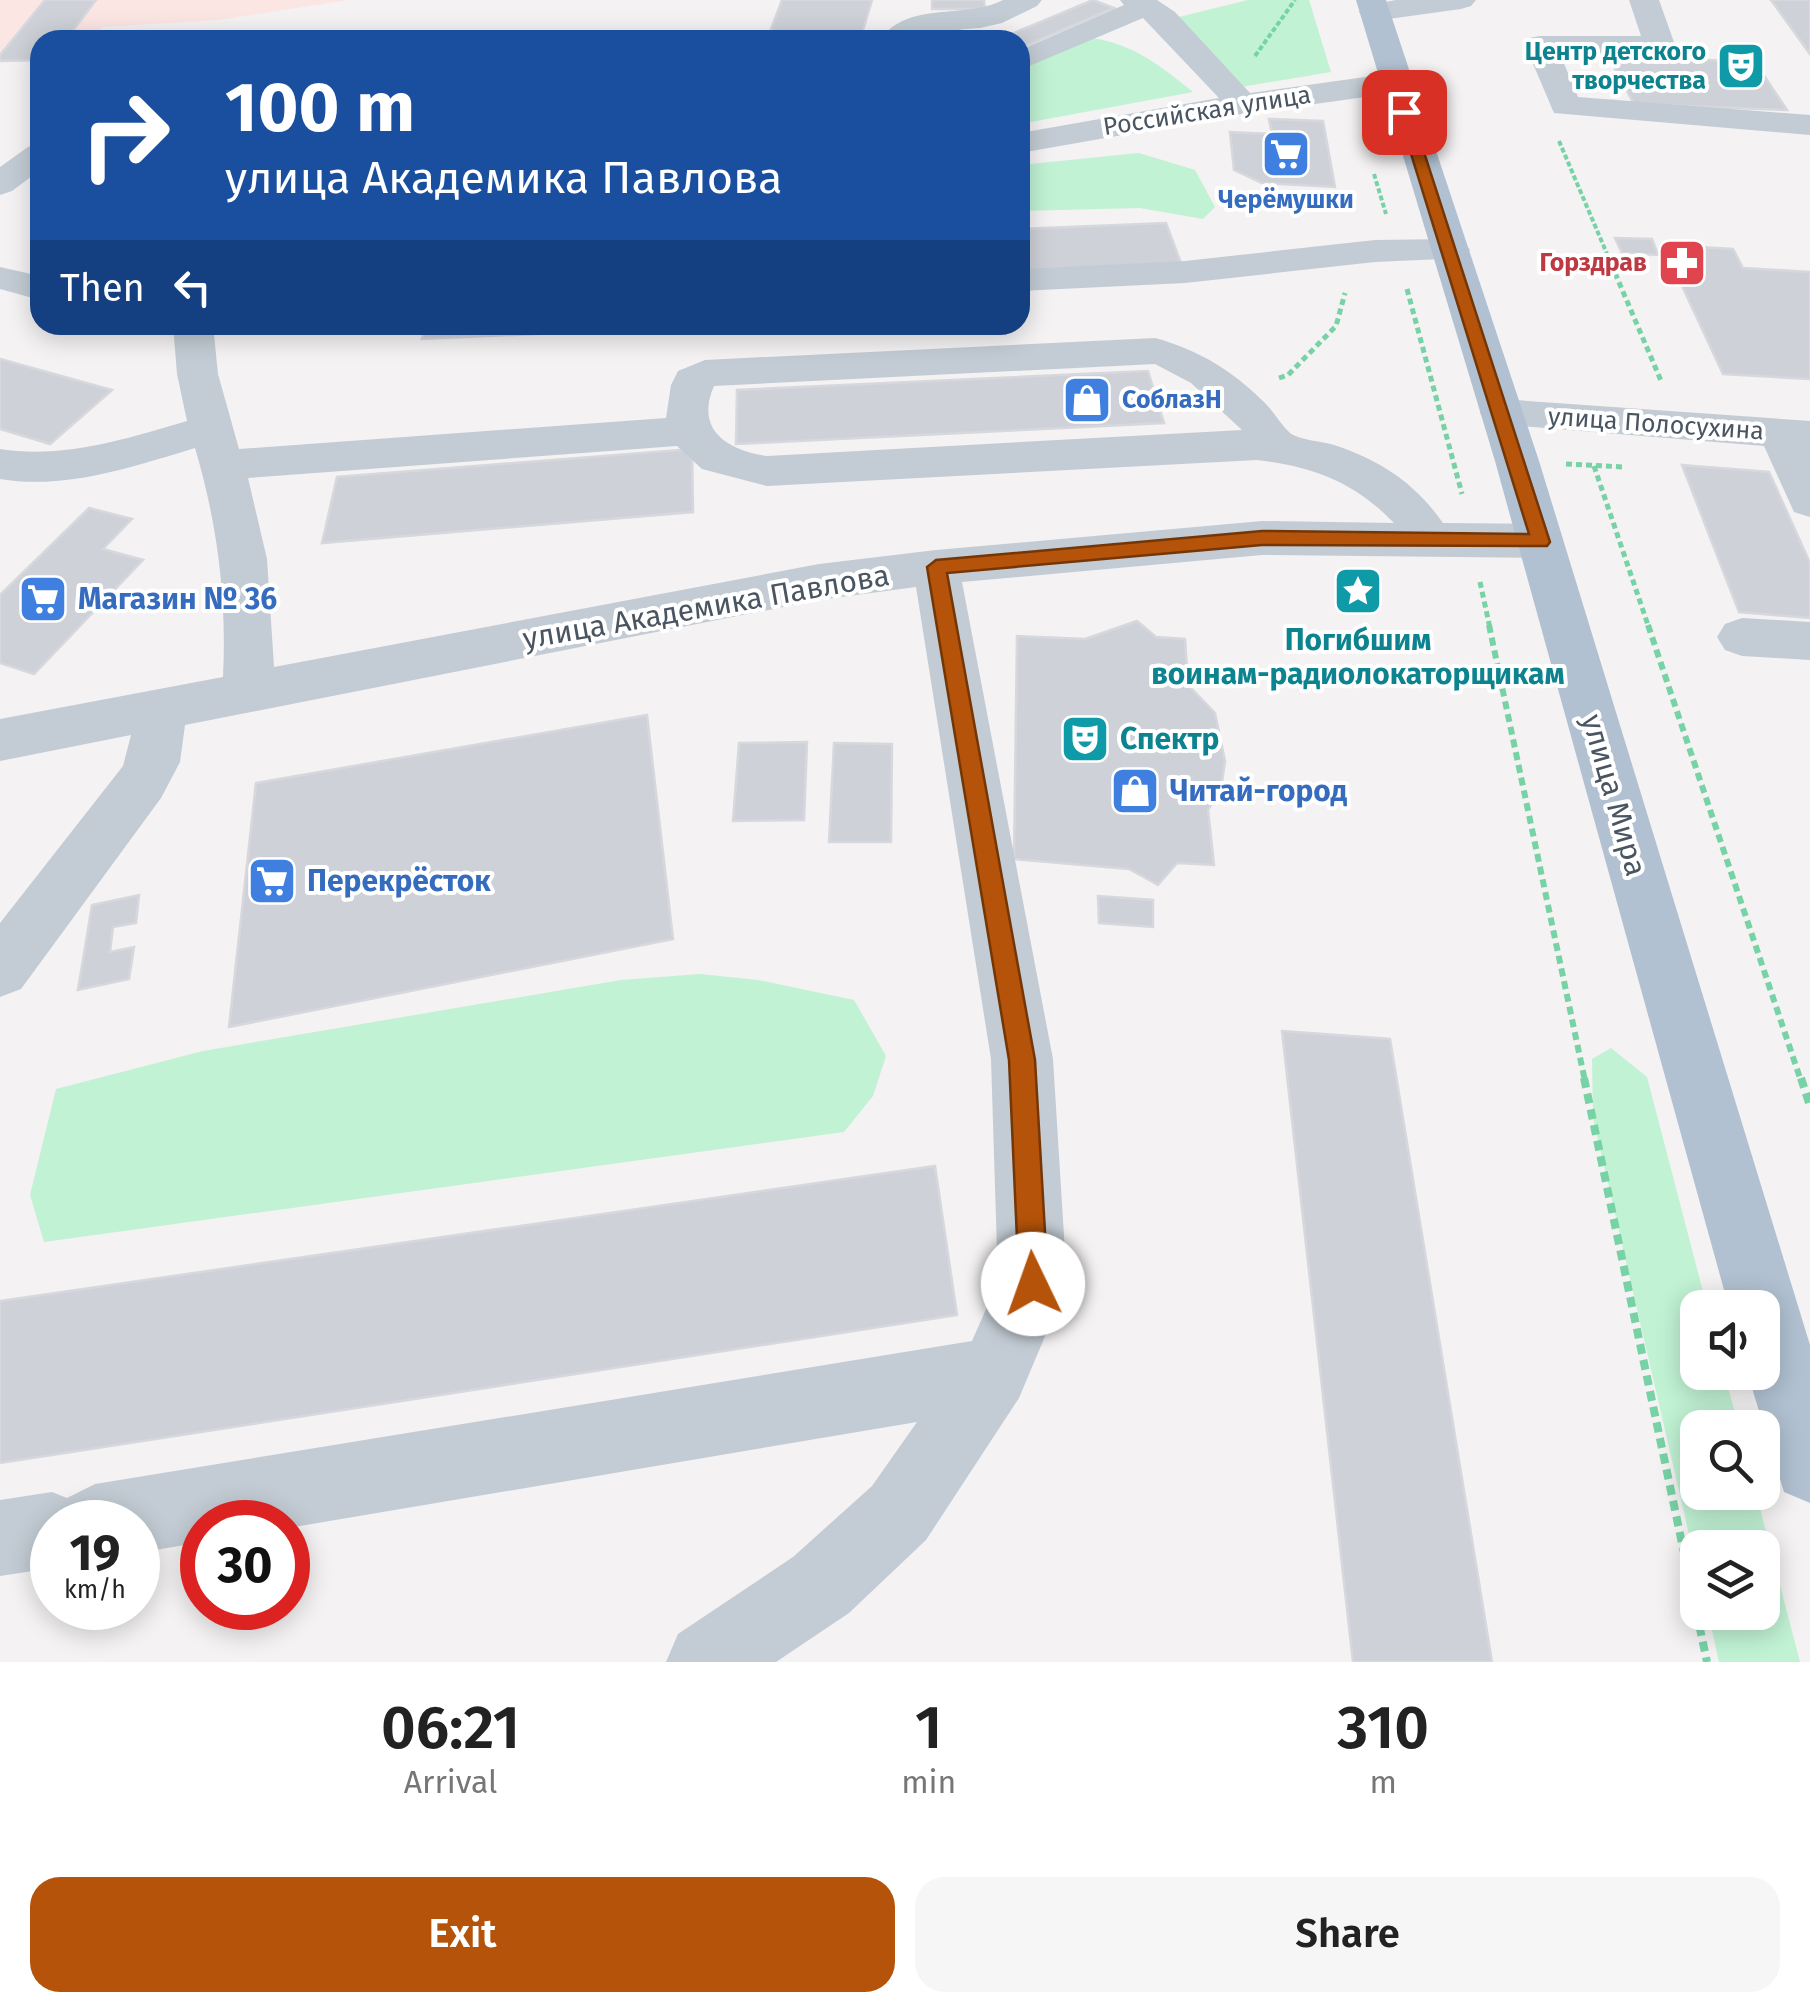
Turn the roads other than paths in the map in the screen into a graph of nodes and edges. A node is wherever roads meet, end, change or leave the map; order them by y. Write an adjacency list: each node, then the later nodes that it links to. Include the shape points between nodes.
1 (1027, 0): 6 (street, via 991,17)
2 (1461, 0): 5 (street)
3 (1644, 0): 10 (street, via 1660,45 1540,45 1566,106)
4 (1141, 3): 7 (street); 9 (street, via 1164,18)
5 (1372, 6): 8 (main road, улица Мира)
6 (906, 30)
7 (1030, 56)
8 (1394, 82): 9 (street, Российская улица); 14 (main road, улица Мира)
9 (1236, 97): 11 (street, Российская улица)
10 (1810, 125)
11 (1030, 140)
12 (30, 162): 13 (street)
13 (0, 184)
14 (1451, 250): 16 (street); 19 (main road, улица Мира)
15 (0, 278): 17 (street)
16 (1030, 280)
17 (30, 286)
18 (194, 335): 23 (street, via 196,382)
19 (1501, 413): 21 (street, улица Полосухина); 27 (main road, улица Мира)
20 (690, 431): 22 (street, via 732,467 768,471); 22 (street, via 692,380 705,373 1155,350 1189,361 1265,426); 23 (street)
21 (1794, 434): 25 (street)
22 (1276, 445): 26 (street, via 1302,448 1369,477 1408,507)
23 (214, 447): 24 (street, via 58,465); 31 (street, via 236,513 250,603)
24 (0, 464)
25 (1810, 500)
26 (1447, 524): 27 (street, улица Академика Павлова); 28 (street, улица Академика Павлова)
27 (1540, 542): 36 (main road, улица Мира)
28 (936, 567): 31 (street, улица Академика Павлова, via 819,582); 35 (street, via 1022,1060 1033,1284)
29 (1742, 638): 30 (street)
30 (1810, 641)
31 (248, 692): 32 (street, улица Академика Павлова)
32 (161, 709): 33 (street, улица Академика Павлова); 34 (street, via 154,762 142,782)
33 (0, 740)
34 (0, 969)
35 (994, 1373): 37 (street); 40 (street, via 899,1514 821,1585)
36 (1810, 1466)
37 (160, 1511)
38 (30, 1533): 39 (street)
39 (0, 1538)
40 (706, 1662)

